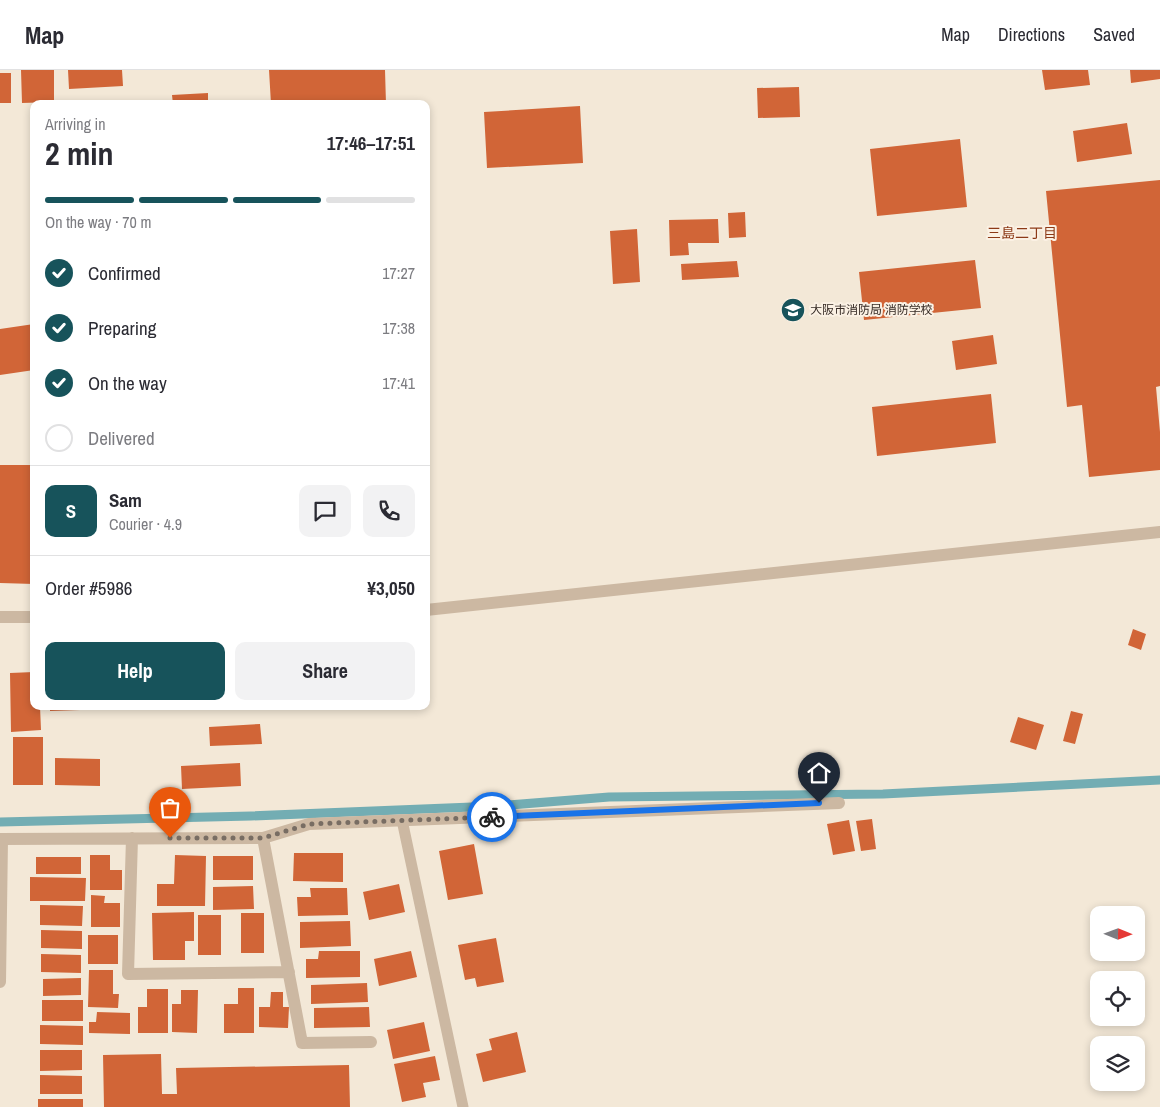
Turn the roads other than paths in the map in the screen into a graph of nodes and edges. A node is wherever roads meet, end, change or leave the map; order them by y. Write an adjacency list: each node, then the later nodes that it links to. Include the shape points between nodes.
1 (1160, 532): 2 (street)
2 (430, 610)
3 (0, 617): 4 (street)
4 (30, 617)
5 (839, 803): 6 (street)
6 (402, 820): 9 (street, via 309,824); 13 (lane)
7 (1, 838): 8 (street); 11 (street)
8 (132, 838): 9 (street); 10 (street, via 128,974)
9 (263, 838): 10 (street)
10 (289, 972): 12 (street, via 302,1043)
11 (0, 982)
12 (371, 1042)
13 (463, 1107)

